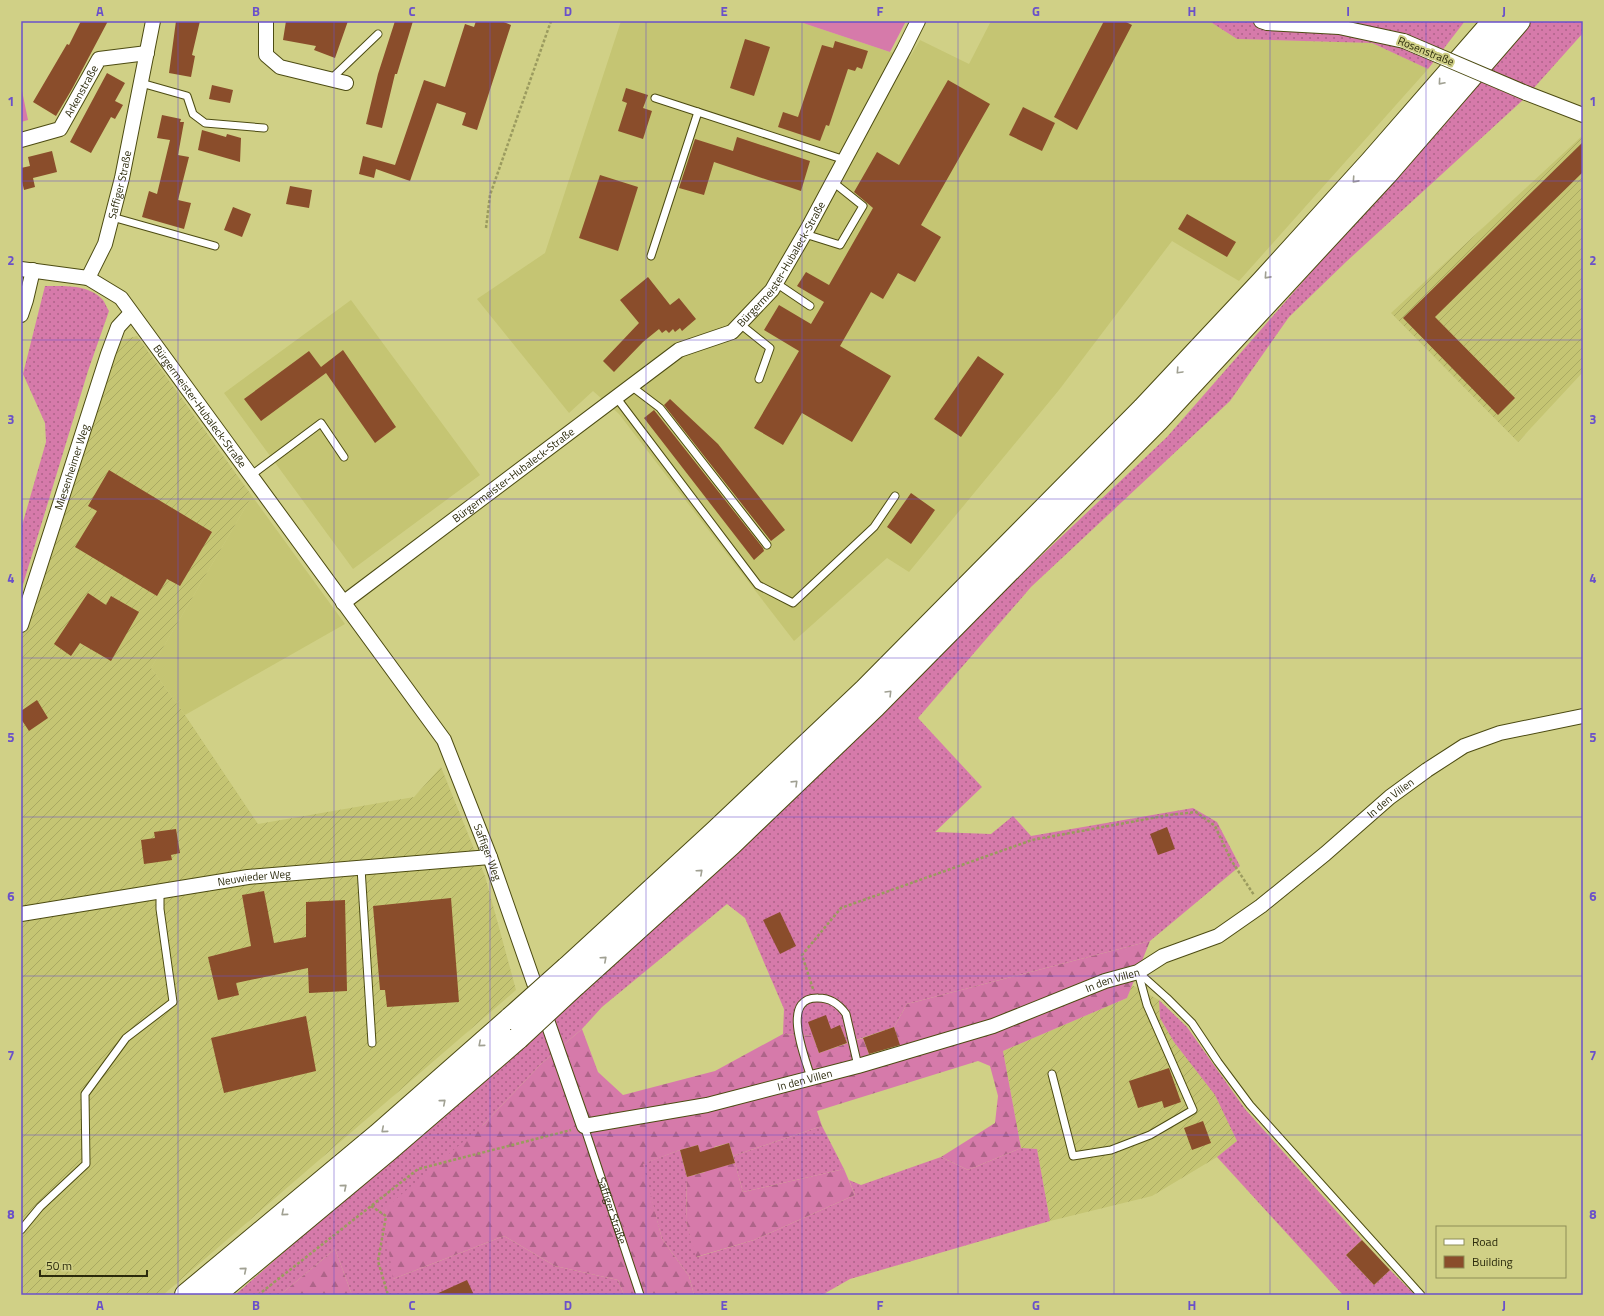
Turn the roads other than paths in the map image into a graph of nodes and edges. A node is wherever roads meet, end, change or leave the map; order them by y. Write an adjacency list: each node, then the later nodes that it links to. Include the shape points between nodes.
1 (153, 21): 8 (street, Saffiger Straße)
2 (266, 21): 9 (street, via 266,55 280,67)
3 (918, 21): 17 (street, Bürgermeister-Hubaleck-Straße)
4 (1261, 21): 14 (street, Rosenstraße, bridge, via 1339,26 1404,40)
5 (1494, 21): 45 (highway, one-way to 45, via 1371,162 1143,409 865,690 716,831)
6 (1519, 21): 45 (highway, one-way to 6, via 731,844 875,706 1158,420 1388,172)
7 (378, 34): 9 (lane)
8 (147, 53): 10 (street, Saffiger Straße); 16 (street, Arkenstraße, via 99,59 60,129)
9 (332, 79): 11 (street)
10 (141, 83): 15 (lane, via 187,96 193,114 205,122); 19 (street, Saffiger Straße)
11 (346, 83)
12 (655, 98): 13 (lane)
13 (698, 112): 17 (lane); 22 (lane)
14 (1583, 115)
15 (264, 128)
16 (21, 140)
17 (845, 160): 18 (street, Bürgermeister-Hubaleck-Straße)
18 (833, 182): 20 (street, Bürgermeister-Hubaleck-Straße); 20 (lane, via 863,206 840,245)
19 (112, 217): 21 (lane); 24 (street, Saffiger Straße, via 104,244)
20 (805, 234): 25 (street, Bürgermeister-Hubaleck-Straße)
21 (215, 246)
22 (651, 256)
23 (27, 269): 24 (street); 28 (street, via 26,300)
24 (88, 278): 27 (street, Bürgermeister-Hubaleck-Straße, via 120,298)
25 (776, 282): 26 (lane); 29 (street, Bürgermeister-Hubaleck-Straße, via 772,290)
26 (810, 306)
27 (131, 313): 34 (street, Bürgermeister-Hubaleck-Straße); 38 (street, Miesenheimer Weg, via 118,327 108,354)
28 (21, 315)
29 (740, 324): 30 (lane, via 770,348); 31 (street, Bürgermeister-Hubaleck-Straße, via 732,332 679,350)
30 (759, 379)
31 (631, 386): 32 (street, Bürgermeister-Hubaleck-Straße); 36 (lane, via 660,408)
32 (616, 397): 35 (lane, via 758,585 794,603 874,527); 37 (street, Bürgermeister-Hubaleck-Straße)
33 (344, 457): 34 (lane, via 321,423)
34 (250, 476): 37 (street, Bürgermeister-Hubaleck-Straße)
35 (894, 496)
36 (767, 545)
37 (343, 603): 40 (street, Saffiger Weg, via 444,740)
38 (21, 625)
39 (1583, 716): 44 (street, In den Villen, via 1500,733 1464,746 1390,797 1261,906 1218,936 1163,956)
40 (490, 857): 41 (street, Neuwieder Weg); 51 (street, Saffiger Weg)
41 (361, 868): 42 (street, Neuwieder Weg, via 248,877); 47 (lane)
42 (160, 891): 43 (street, Neuwieder Weg); 52 (lane, via 160,909 173,1002 126,1038 85,1094 86,1164 40,1207)
43 (21, 914)
44 (1138, 972): 48 (street, In den Villen, via 1105,981 993,1026); 49 (lane, via 1147,1005 1194,1110 1150,1135 1111,1150 1073,1156); 56 (lane, via 1192,1023 1250,1106)
45 (571, 977): 46 (highway, bridge)
46 (514, 1028): 53 (highway, one-way to 53, via 378,1135); 54 (highway, one-way to 46, via 388,1150)
47 (372, 1043)
48 (858, 1066): 50 (street, In den Villen); 50 (lane, via 846,1014 834,1002 826,998 816,998 803,1002 796,1019)
49 (1052, 1074)
50 (811, 1078): 51 (street, In den Villen, via 707,1105)
51 (584, 1126): 55 (lane, Saffiger Straße)
52 (21, 1230)
53 (186, 1295)
54 (214, 1295)
55 (640, 1295)
56 (1421, 1295)

